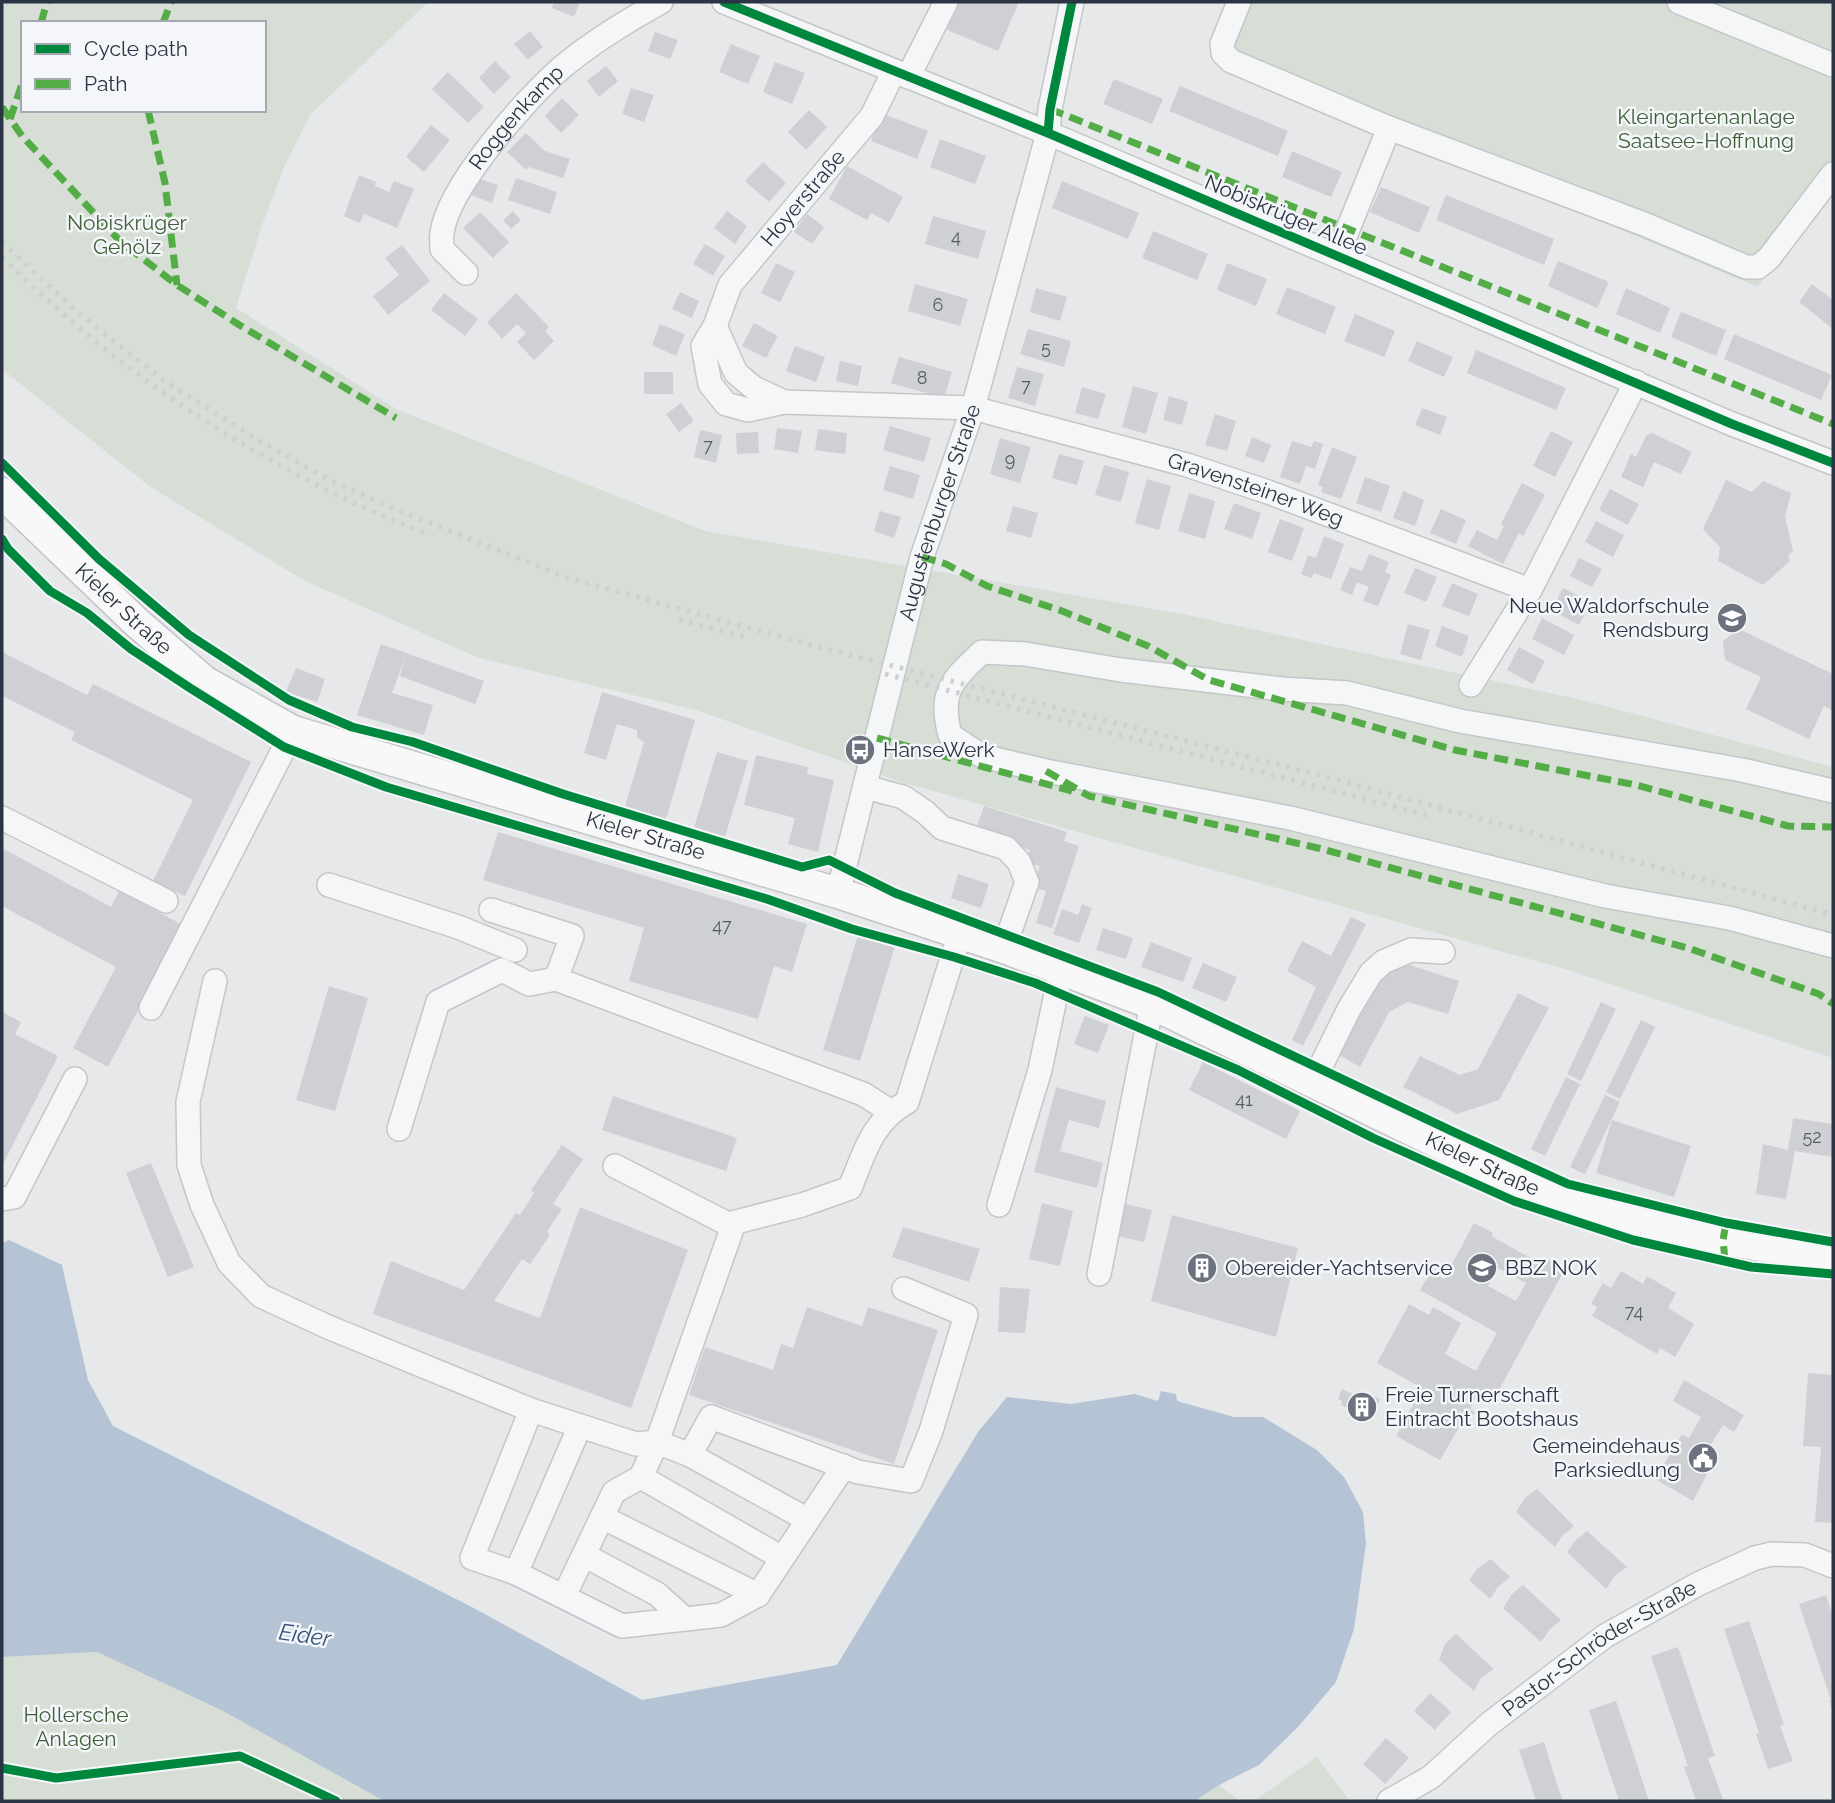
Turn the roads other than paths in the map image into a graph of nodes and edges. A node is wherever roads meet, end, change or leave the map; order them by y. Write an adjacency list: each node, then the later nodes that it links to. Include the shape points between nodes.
1 (661, 2): 14 (street, Roggenkamp, via 613,29 559,70 512,117 478,162 457,194 442,232 443,248)
2 (724, 2): 7 (street, Nobiskrüger Allee)
3 (946, 2): 9 (street, Hoyerstraße)
4 (1072, 2): 11 (street, Augustenburger Straße)
5 (1239, 2): 10 (street, via 1222,44 1231,61)
6 (1679, 2): 8 (street)
7 (767, 10): 9 (street, Nobiskrüger Allee)
8 (1833, 65)
9 (901, 74): 11 (street, Nobiskrüger Allee); 16 (street, Hoyerstraße, via 872,116 730,285 715,326 736,373 783,402)
10 (1389, 128): 12 (street, via 1746,267 1758,267 1769,258); 13 (street)
11 (1048, 133): 13 (street, Nobiskrüger Allee); 16 (street, Augustenburger Straße)
12 (1833, 174)
13 (1336, 256): 15 (street, Nobiskrüger Allee)
14 (466, 273)
15 (1636, 383): 17 (street, Nobiskrüger Allee); 19 (street)
16 (973, 408): 19 (street, Gravensteiner Weg, via 1187,465); 22 (street, Augustenburger Straße, via 922,557)
17 (1833, 463)
18 (6, 506): 21 (main road, Kieler Straße, via 204,681)
19 (1530, 590): 20 (street)
20 (1471, 685)
21 (293, 730): 26 (main road, Kieler Straße); 40 (street)
22 (865, 787): 26 (street, Augustenburger Straße); 32 (street, via 903,797 942,828 1006,848 1019,862 1027,882)
23 (1833, 791): 31 (street, via 1742,770 1460,721 1348,693 1121,670 1025,654 982,652 954,677 944,710 950,735 982,756 1290,818 1605,896 1729,918)
24 (2, 818): 27 (street)
25 (329, 885): 33 (street)
26 (838, 893): 30 (main road, Kieler Straße)
27 (166, 901)
28 (491, 910): 29 (street)
29 (536, 924): 33 (street); 37 (street, via 572,936)
30 (960, 933): 32 (main road, Kieler Straße); 43 (street, via 911,1091 906,1102)
31 (1833, 946)
32 (1004, 948): 36 (main road, Kieler Straße)
33 (515, 950): 35 (street)
34 (1443, 952): 42 (street, via 1412,950 1371,972)
35 (502, 970): 37 (street, via 529,984); 44 (street, via 438,1002)
36 (1061, 970): 39 (main road, Kieler Straße); 47 (street, via 1040,1070)
37 (556, 979): 43 (street, via 863,1094)
38 (215, 981): 52 (street, via 188,1102 189,1165 229,1263 261,1296)
39 (1152, 1004): 42 (main road, Kieler Straße); 50 (street)
40 (151, 1009)
41 (75, 1079): 46 (street, via 14,1197)
42 (1313, 1082): 49 (main road, Kieler Straße, via 1520,1183 1599,1210 1723,1240)
43 (890, 1111): 48 (street, via 874,1131 850,1188)
44 (399, 1129)
45 (615, 1166): 48 (street)
46 (2, 1199)
47 (999, 1205)
48 (734, 1223): 54 (street)
49 (1833, 1257)
50 (1099, 1274)
51 (904, 1289): 56 (street, via 966,1315 931,1430 911,1481)
52 (531, 1410): 53 (street); 63 (street, via 472,1558)
53 (580, 1426): 54 (street, via 636,1444); 63 (street)
54 (657, 1442): 55 (street); 57 (street)
55 (690, 1455): 56 (street, via 710,1417); 59 (street)
56 (844, 1466): 59 (street)
57 (641, 1477): 58 (street, via 614,1492); 61 (street)
58 (602, 1517): 60 (street); 64 (street)
59 (808, 1520): 61 (street)
60 (584, 1555): 65 (street); 66 (street, via 657,1594)
61 (782, 1558): 64 (street)
62 (1833, 1566): 67 (street, Pastor-Schröder-Straße, via 1805,1555 1772,1554 1698,1584 1605,1636 1500,1716 1431,1777)
63 (516, 1573): 65 (street)
64 (758, 1595): 66 (street, via 721,1615)
65 (564, 1596): 66 (street, via 622,1626)
66 (685, 1619)
67 (1389, 1801)

